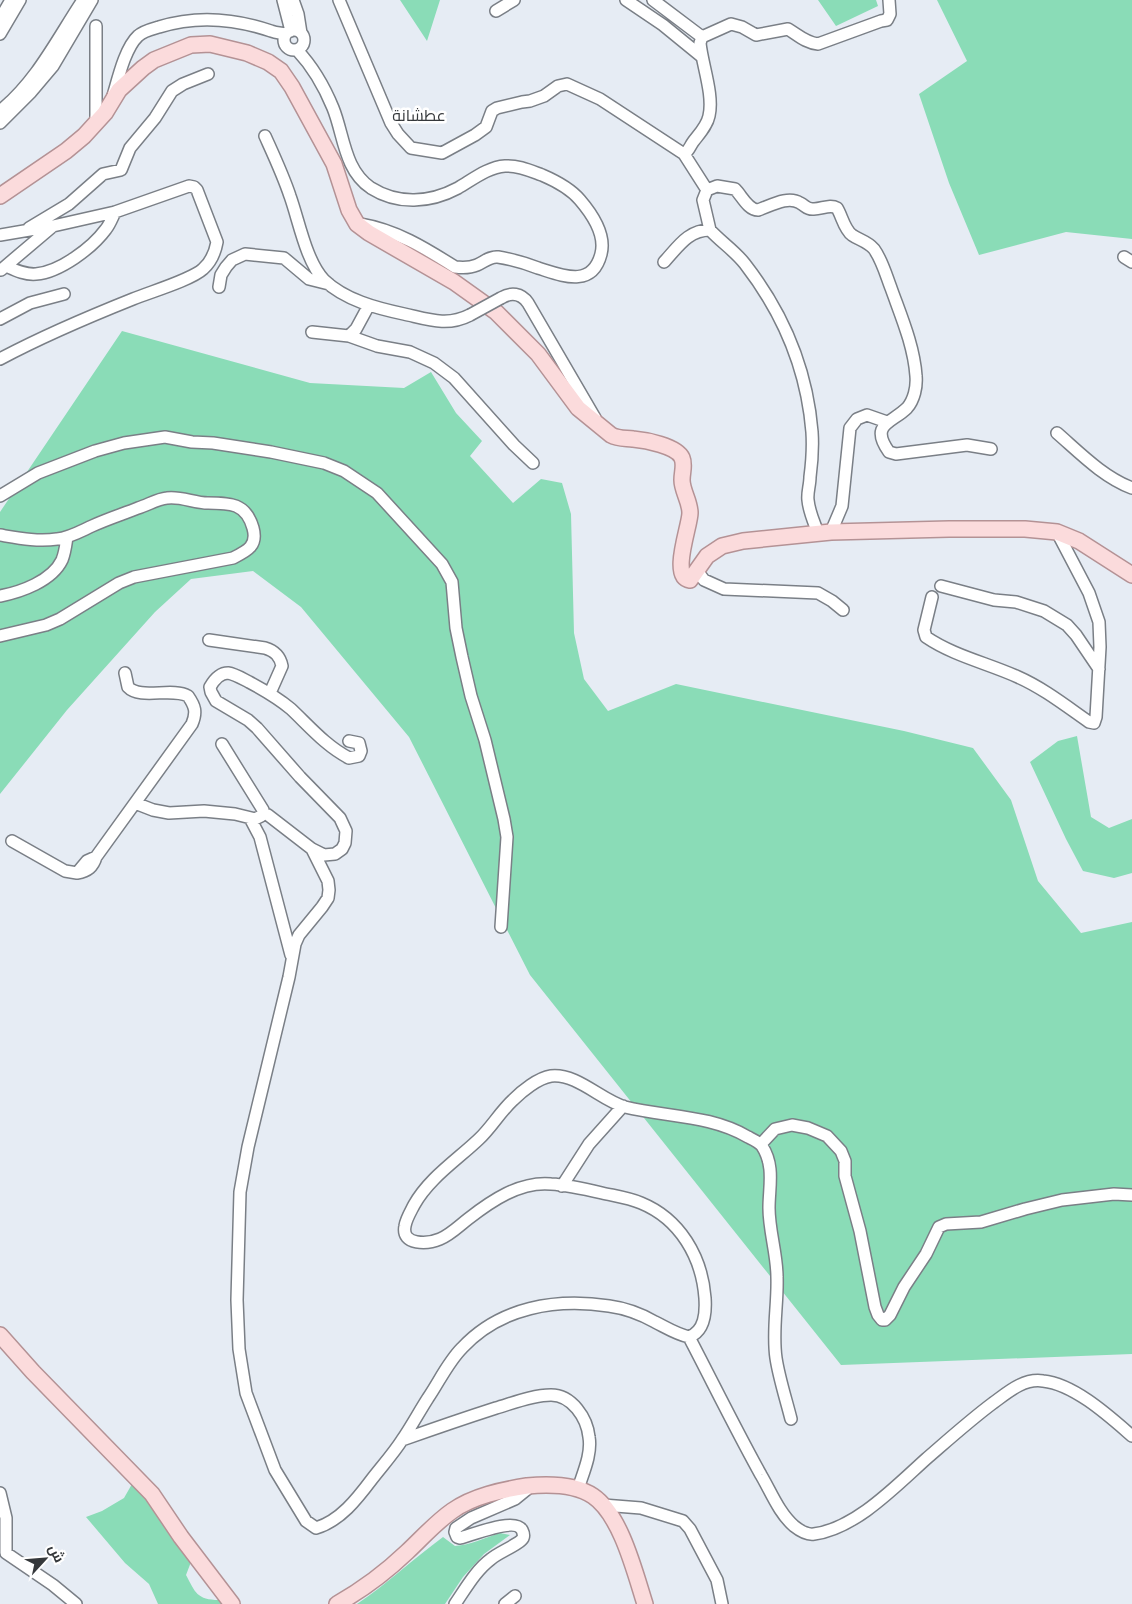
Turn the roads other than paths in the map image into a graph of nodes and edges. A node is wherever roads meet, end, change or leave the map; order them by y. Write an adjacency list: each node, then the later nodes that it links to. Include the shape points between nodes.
1 (10, 0): 13 (street)
2 (20, 0): 16 (street)
3 (83, 0): 21 (street)
4 (92, 0): 21 (street, via 53,66)
5 (293, 0): 18 (street, via 298,14)
6 (339, 0): 27 (street, via 391,123 411,148 442,153 486,127 492,111 497,108 530,101 568,84 600,99)
7 (514, 0): 12 (street)
8 (626, 0): 19 (street)
9 (653, 0): 17 (street)
10 (889, 0): 17 (street, via 887,20 818,44 804,40 788,29 756,35 731,24)
11 (285, 5): 15 (street, via 278,24); 18 (street)
12 (496, 11)
13 (0, 19)
14 (96, 26): 25 (street)
15 (270, 30): 18 (street); 22 (street, via 222,19 203,19 172,23 143,32 133,42 124,60)
16 (0, 34)
17 (702, 37): 19 (street)
18 (294, 39): 31 (street, via 333,109 350,163 362,180 381,194 409,200 428,199 498,167 518,167 563,185 579,199 602,240 600,256 593,270 569,278 493,257 468,267 455,267 399,235)
19 (701, 56): 27 (street, via 711,102 709,116 703,130)
20 (208, 74): 34 (street, via 172,91 130,148 121,170 103,174 69,204)
21 (32, 85): 23 (street); 24 (street)
22 (112, 100): 25 (main road); 31 (main road, via 154,60 191,45 228,47 268,62 281,71 317,129)
23 (0, 111)
24 (0, 123)
25 (96, 123): 29 (main road, via 66,151)
26 (265, 136): 38 (street, via 314,266)
27 (684, 154): 28 (street)
28 (707, 190): 33 (street, via 703,200); 46 (street, via 717,186 734,189 754,210 788,200 800,202 812,210 833,206 850,233 873,248 881,260 905,326 916,377 913,399 907,408)
29 (0, 196)
30 (115, 212): 32 (street); 37 (street, via 101,236 79,255 60,265 36,274); 45 (street, via 194,187 217,242 210,262 198,273 30,343)
31 (357, 224): 47 (main road, via 454,282 496,312 538,354 578,408)
32 (53, 226): 34 (street); 37 (street)
33 (710, 230): 36 (street, via 692,234); 53 (street, via 731,248 755,278 777,312 798,362 812,433 810,511)
34 (23, 231): 35 (street)
35 (0, 235)
36 (664, 262)
37 (3, 269)
38 (329, 284): 39 (street, via 309,279 284,258 245,254 226,267); 41 (street)
39 (219, 287)
40 (64, 294): 42 (street, via 30,303)
41 (368, 305): 44 (street); 47 (street, bridge, via 442,322 456,321 501,298 515,294 524,298)
42 (0, 319)
43 (312, 332): 44 (street)
44 (350, 336): 50 (street, via 377,346 410,352 434,363 454,378)
45 (0, 359)
46 (887, 422): 49 (street, via 882,430 882,440 888,452 896,454 967,445); 53 (street, via 867,415 850,428 842,506)
47 (600, 426): 57 (main road, via 616,438 668,447 680,455 684,466 682,485 690,514 681,564 687,580 693,578)
48 (1056, 433): 51 (street, via 1105,474)
49 (990, 449)
50 (533, 463)
51 (1132, 488)
52 (0, 496): 74 (street, via 38,474 95,451 164,437 263,450 324,463 344,470 377,493 442,564 452,582 456,628 467,680 485,740 507,837)
53 (825, 532): 54 (main road, via 997,528); 57 (main road, via 742,540 722,546 707,556)
54 (1057, 532): 58 (main road, via 1080,541); 65 (street, via 1095,608 1100,633)
55 (0, 535): 56 (street, via 46,540)
56 (67, 537): 60 (street, via 62,560 53,572 14,594); 63 (street, via 118,514 174,497 200,503 230,504 242,509 250,517 254,534 252,546 233,558 134,576 53,622)
57 (697, 571): 62 (street, via 704,580 724,589 818,593)
58 (1132, 575)
59 (941, 586): 65 (street, via 1044,611 1076,635)
60 (0, 596)
61 (932, 597): 65 (street, via 924,630 926,637 952,652 1026,681 1091,724 1096,717)
62 (843, 610)
63 (0, 636)
64 (209, 640): 67 (street, via 265,648 276,654 282,666)
65 (1099, 669)
66 (125, 672): 70 (street, via 131,691 183,693 196,709 192,724)
67 (270, 693): 68 (street, via 337,752 349,758 359,756 359,743); 73 (street, via 227,673 217,678 210,689 216,701 257,728 340,818 346,831 342,849 328,856)
68 (349, 741)
69 (222, 744): 71 (street)
70 (135, 803): 71 (street, via 169,813 204,810); 72 (street, via 96,857 87,861 77,873 65,871)
71 (261, 815): 73 (street); 75 (street, via 260,837)
72 (12, 841)
73 (312, 849): 75 (street, via 330,890 322,907 299,935)
74 (501, 927)
75 (292, 957): 84 (street, via 240,1192 237,1300 239,1349 246,1393 275,1470 306,1521 316,1528 328,1524 356,1500)
76 (623, 1106): 77 (street, via 732,1128); 78 (street, via 589,1144); 78 (street, via 564,1077 550,1076 533,1084 513,1100 481,1137 421,1195 405,1226 405,1233 413,1242 439,1240 510,1192 534,1184)
77 (761, 1144): 79 (street, via 775,1129 792,1125 827,1136 842,1151 875,1307 882,1320 890,1316 939,1227 982,1222 1062,1200); 82 (street, via 770,1168 769,1208 778,1276 776,1357)
78 (562, 1186): 81 (street, via 639,1202 679,1230 694,1251 704,1288 704,1319 695,1335)
79 (1132, 1195)
80 (0, 1335): 92 (main road, via 152,1494)
81 (689, 1338): 83 (street, via 778,1505 793,1525 812,1535 855,1519 972,1419 1029,1381 1043,1380 1081,1396); 84 (street, via 671,1332 644,1316 610,1306 562,1304 524,1309 496,1322 462,1347)
82 (792, 1419)
83 (1132, 1436)
84 (402, 1440): 86 (street, via 532,1397 553,1395 573,1403 590,1437 589,1453)
85 (530, 1486): 86 (main road); 93 (main road, via 492,1494 453,1510 384,1573); 94 (street, via 516,1499 456,1528 456,1537 460,1538 506,1525 518,1526 523,1538 482,1567)
86 (578, 1489): 88 (main road)
87 (0, 1493): 89 (street, via 6,1518)
88 (603, 1505): 96 (main road, via 622,1537); 97 (street, via 641,1508 683,1521 717,1580)
89 (3, 1553): 91 (street, via 53,1584)
90 (515, 1596): 95 (street)
91 (76, 1604)
92 (232, 1604)
93 (337, 1604)
94 (455, 1604)
95 (505, 1604)
96 (645, 1604)
97 (722, 1604)

